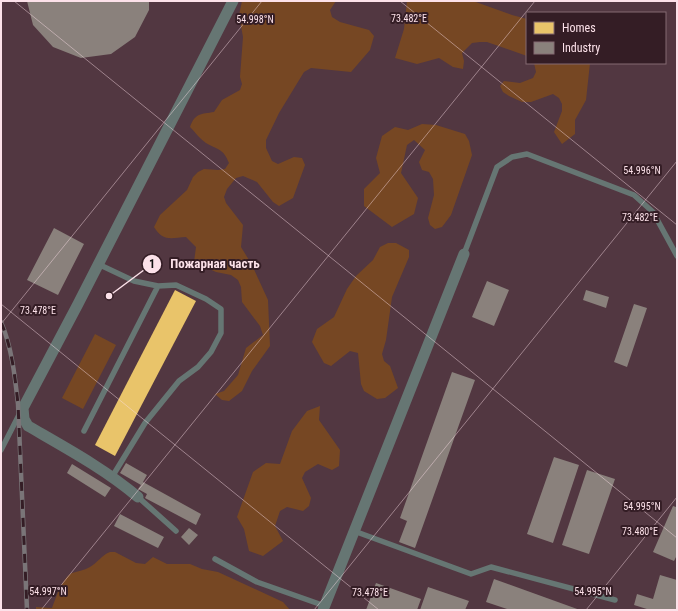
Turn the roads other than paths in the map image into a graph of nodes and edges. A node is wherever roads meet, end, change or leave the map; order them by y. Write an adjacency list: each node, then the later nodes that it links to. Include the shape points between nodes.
1 (233, 1): 4 (street)
2 (464, 254): 3 (lane, via 497,167 512,157 527,154 634,195 653,212); 12 (street)
3 (677, 256)
4 (98, 264): 5 (lane, via 134,281); 6 (street)
5 (158, 286): 7 (lane); 9 (lane, via 176,285 221,309 221,333 211,352 198,367 179,381 145,423)
6 (23, 408): 8 (lane); 9 (street, via 28,426)
7 (84, 431)
8 (1, 450)
9 (112, 477): 10 (street)
10 (138, 497): 11 (lane)
11 (176, 531)
12 (354, 531): 14 (lane, via 471,574 491,567); 15 (street)
13 (215, 559): 15 (lane, via 257,582)
14 (615, 600)
15 (324, 608)

